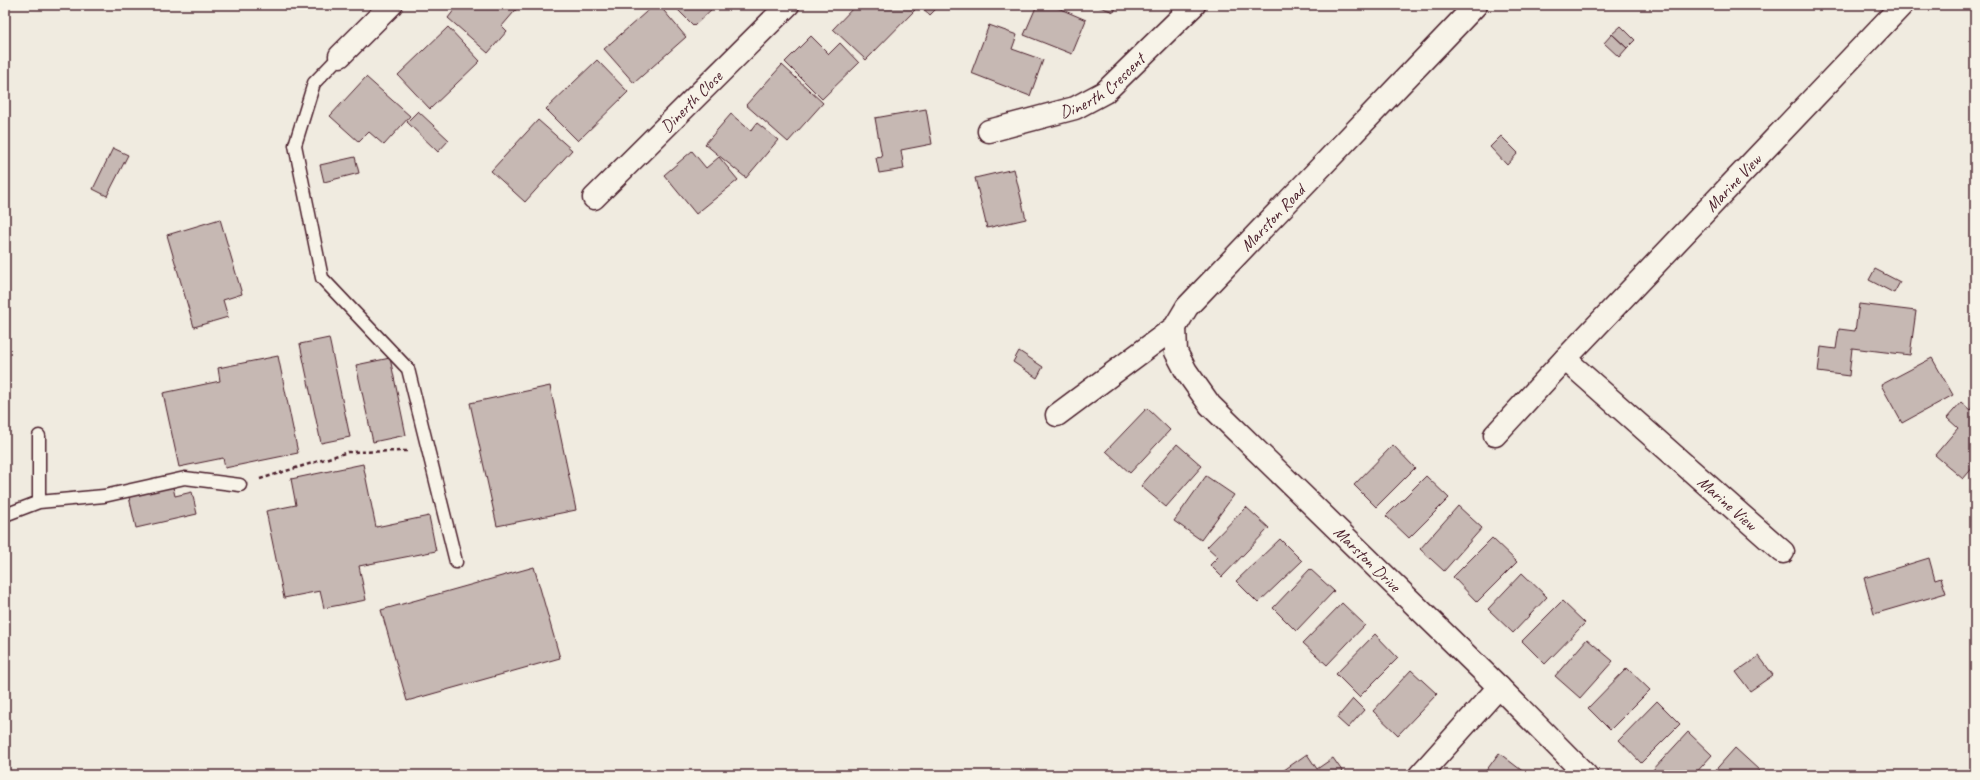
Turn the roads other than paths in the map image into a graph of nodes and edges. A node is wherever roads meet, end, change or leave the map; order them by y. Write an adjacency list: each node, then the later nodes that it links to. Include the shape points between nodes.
1 (391, 5): 6 (street)
2 (788, 5): 8 (street, Dinerth Close)
3 (1194, 5): 7 (street, Dinerth Crescent, via 1106,92 1075,108)
4 (1476, 5): 9 (street, Marston Road, via 1187,308)
5 (1902, 5): 10 (street, Marine View)
6 (340, 56): 18 (lane, via 314,83 295,145 322,278 408,369)
7 (989, 131)
8 (594, 198)
9 (1175, 327): 11 (street, Marston Road); 19 (street, Marston Drive, via 1176,352 1210,405)
10 (1565, 359): 12 (street, Marine View); 17 (street, Marine View)
11 (1057, 415)
12 (1495, 435)
13 (39, 436): 15 (lane)
14 (240, 485): 15 (lane, via 185,478 104,496)
15 (39, 502): 16 (lane)
16 (5, 515)
17 (1783, 552)
18 (456, 562)
19 (1499, 687): 20 (street); 21 (street, Marston Drive)
20 (1420, 775)
21 (1586, 775)

